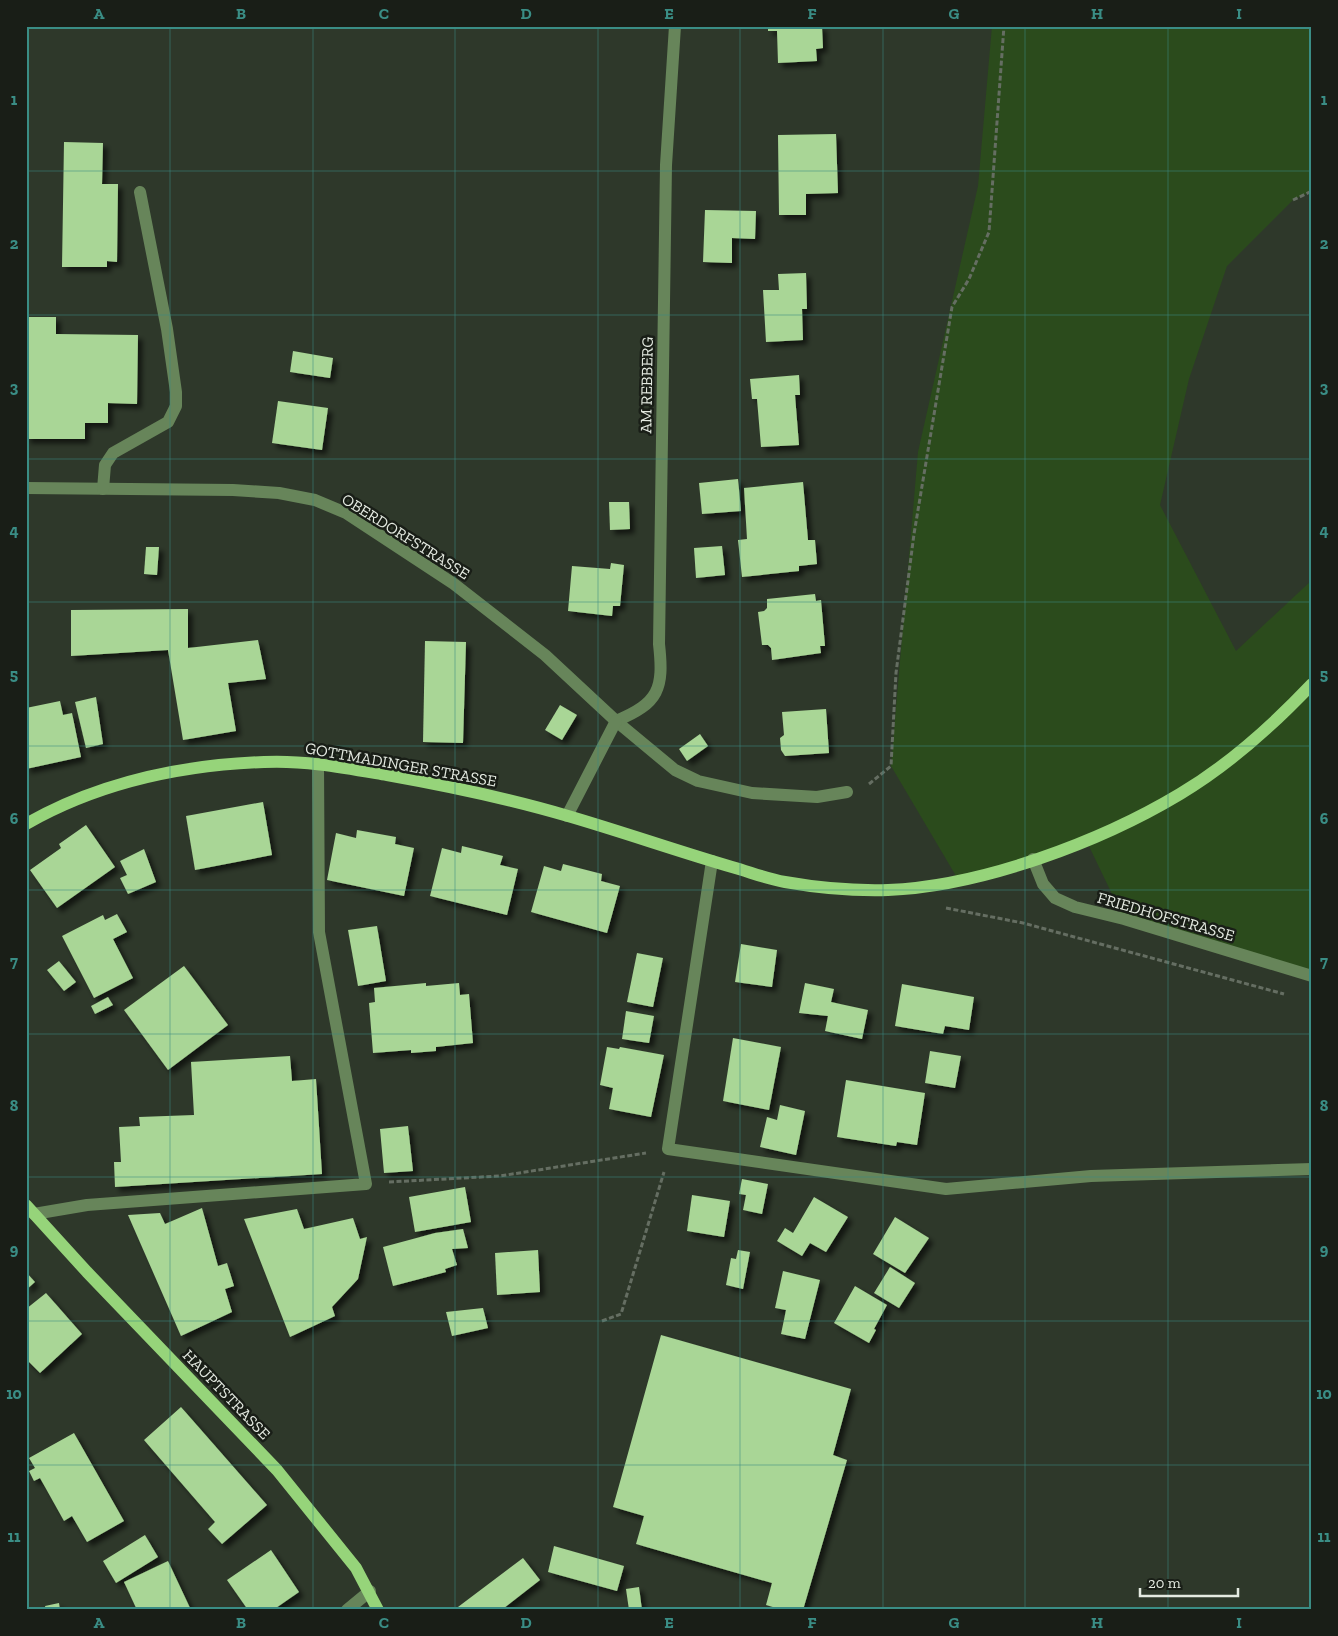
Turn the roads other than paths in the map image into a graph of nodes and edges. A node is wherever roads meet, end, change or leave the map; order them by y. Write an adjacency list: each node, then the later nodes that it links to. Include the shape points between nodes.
1 (675, 26): 6 (street, AM REBBERG, via 666,165 659,644 662,674 649,701 637,712)
2 (140, 192): 4 (street, via 167,329 176,406 168,422 113,452 105,465)
3 (26, 488): 4 (street, OBERDORFSTRASSE)
4 (103, 489): 6 (street, OBERDORFSTRASSE, via 278,493 315,500 346,513 454,584 545,655)
5 (1312, 684): 11 (main road, GOTTMADINGER STRASSE, via 1257,735 1182,793 1086,840)
6 (616, 721): 8 (street, OBERDORFSTRASSE, via 675,770 698,781 752,792 817,797); 9 (street)
7 (318, 764): 9 (main road, GOTTMADINGER STRASSE, via 473,790); 10 (main road, GOTTMADINGER STRASSE, via 264,762 198,767 119,784 58,806); 15 (street, HAUPTSTRASSE, via 319,932 366,1184)
8 (847, 792)
9 (567, 816): 12 (main road, GOTTMADINGER STRASSE)
10 (26, 824)
11 (1033, 859): 12 (main road, GOTTMADINGER STRASSE, via 959,881 891,890 854,890 783,882); 13 (street, FRIEDHOFSTRASSE, via 1043,884 1055,898 1075,907)
12 (712, 861): 14 (street, via 668,1149 946,1189 1091,1176)
13 (1312, 976)
14 (1312, 1169)
15 (30, 1210): 16 (main road, HAUPTSTRASSE, via 277,1470 339,1545)
16 (370, 1591): 17 (street); 18 (main road, HAUPTSTRASSE)
17 (347, 1610)
18 (378, 1610)

